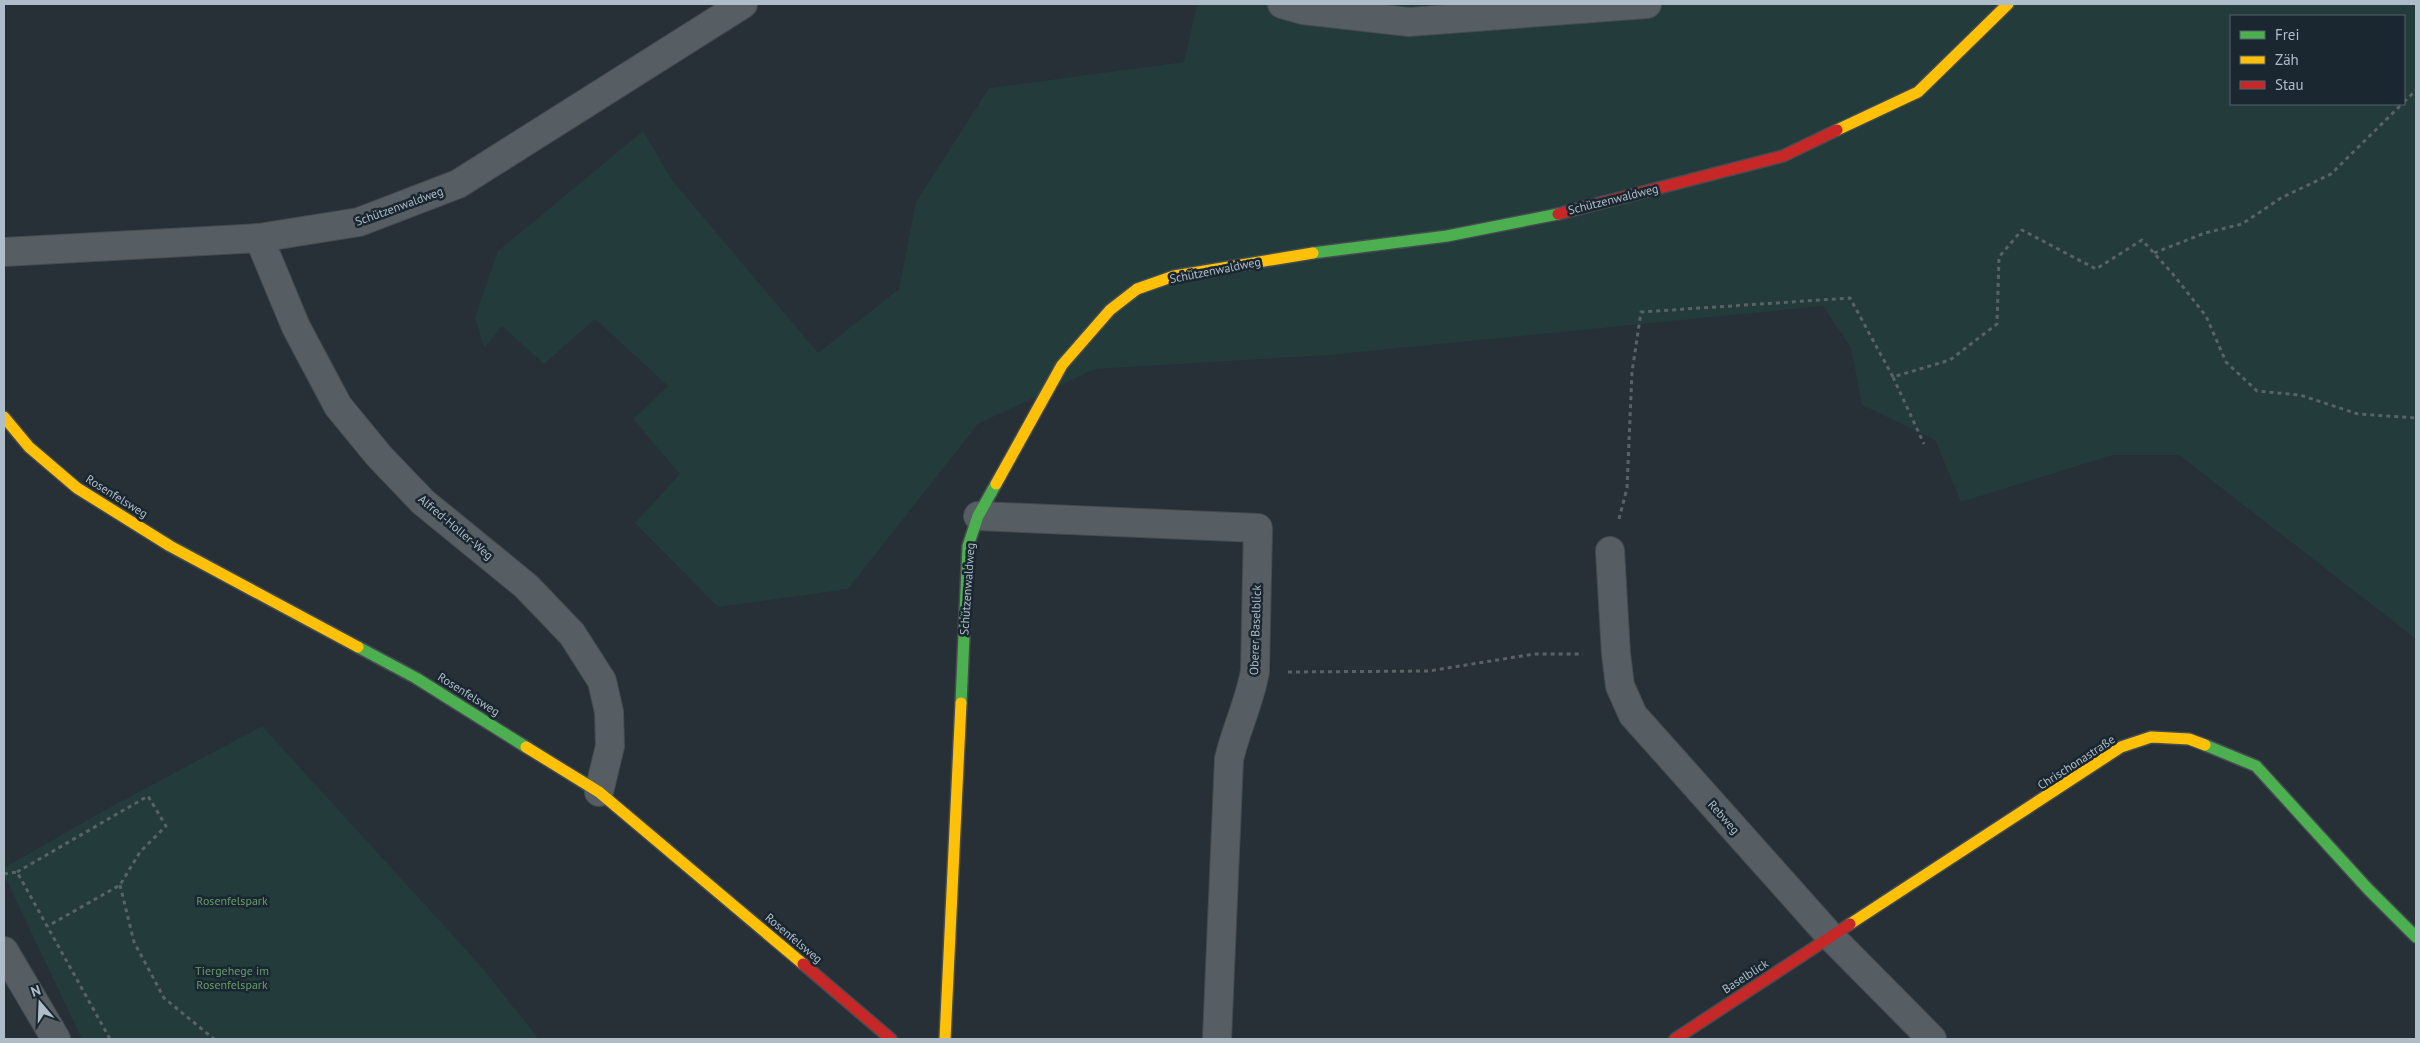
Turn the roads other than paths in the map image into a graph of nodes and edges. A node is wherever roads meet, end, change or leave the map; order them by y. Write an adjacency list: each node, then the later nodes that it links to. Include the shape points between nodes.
1 (743, 4): 5 (street, Schützenwaldweg, via 458,184 359,222)
2 (1282, 4): 3 (street, via 1303,10 1409,22)
3 (1647, 4)
4 (2008, 4): 8 (street, Schützenwaldweg, via 1918,92 1782,156 1530,221 1174,276 1137,289 1110,310 1062,365)
5 (259, 238): 6 (street, Schützenwaldweg); 10 (street, Alfred-Holler-Weg, via 296,327 338,406 423,502 526,586 572,634 602,681 609,712 610,746)
6 (4, 252)
7 (4, 418): 10 (street, Rosenfelsweg, via 30,447 77,488 170,546 416,678)
8 (978, 516): 16 (street, Schützenwaldweg, via 968,546); 17 (street, Oberer Baselblick, via 1258,528 1255,671 1229,759)
9 (1610, 551): 11 (street, Rebweg, via 1620,686 1634,715)
10 (599, 792): 15 (street, Rosenfelsweg)
11 (1831, 937): 12 (street, Chrischonastraße, via 2122,748 2151,737 2188,739 2256,766); 18 (street, Baselblick); 19 (street, Rebweg)
12 (2416, 937)
13 (9, 960): 14 (street)
14 (56, 1039)
15 (891, 1039)
16 (945, 1039)
17 (1217, 1039)
18 (1675, 1039)
19 (1932, 1039)

